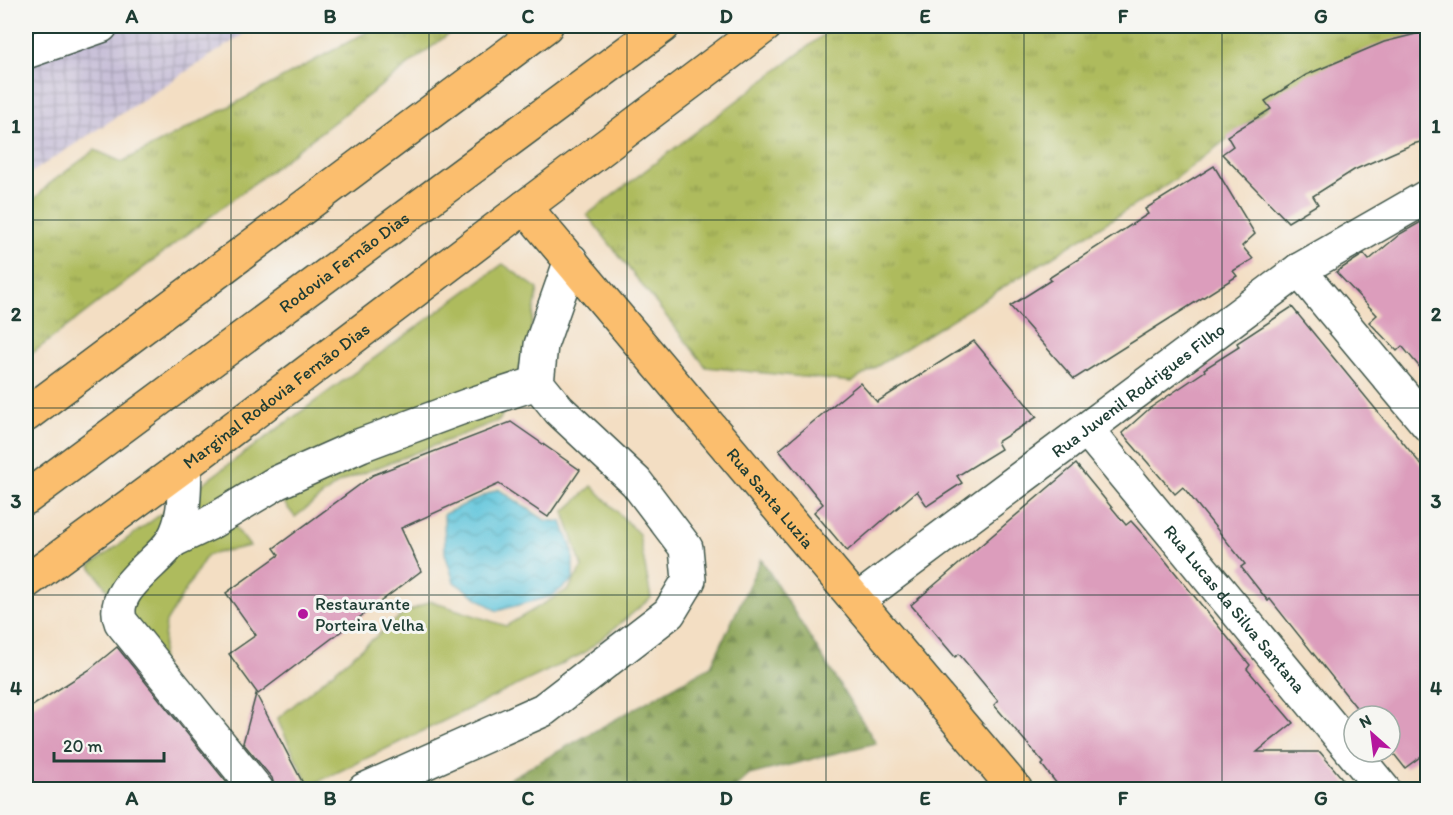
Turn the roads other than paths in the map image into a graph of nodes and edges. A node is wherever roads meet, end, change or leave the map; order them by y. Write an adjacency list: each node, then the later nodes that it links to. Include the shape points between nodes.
1 (101, 26): 5 (street)
2 (663, 26): 15 (main road, Rodovia Fernão Dias)
3 (765, 26): 7 (main road, Marginal Rodovia Fernão Dias)
4 (539, 30): 11 (main road)
5 (26, 51)
6 (1428, 196): 9 (street, Rua Juvenil Rodrigues Filho)
7 (525, 207): 8 (main road, Rua Santa Luzia); 14 (main road, Marginal Rodovia Fernão Dias)
8 (571, 260): 10 (street, via 541,345); 18 (main road, Rua Santa Luzia)
9 (1299, 270): 12 (street); 13 (street, Rua Juvenil Rodrigues Filho)
10 (537, 383): 16 (street, via 361,446 276,483); 20 (street, via 559,410 636,482 686,548 689,580 669,613 543,710)
11 (26, 415)
12 (1428, 425)
13 (1087, 430): 18 (street, Rua Juvenil Rodrigues Filho); 22 (street, Rua Lucas da Silva Santana)
14 (185, 465): 16 (street, via 182,518); 17 (main road, Marginal Rodovia Fernão Dias)
15 (26, 498)
16 (172, 541): 19 (street, via 124,593 117,612 121,622)
17 (26, 582)
18 (858, 600): 21 (main road, Rua Santa Luzia)
19 (257, 789)
20 (364, 789)
21 (1016, 789)
22 (1384, 789)

